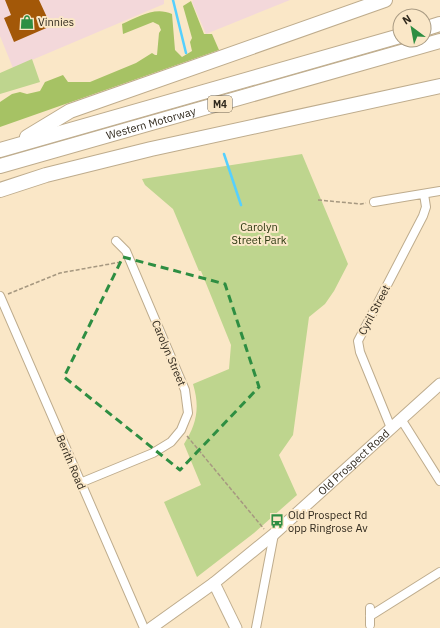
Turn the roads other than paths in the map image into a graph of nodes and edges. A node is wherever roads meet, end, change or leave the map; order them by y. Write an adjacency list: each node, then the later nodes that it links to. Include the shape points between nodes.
1 (385, 0): 6 (highway, via 70,112)
2 (392, 38): 6 (highway, Western Motorway / M4)
3 (440, 41): 7 (highway, Western Motorway / M4)
4 (440, 86): 8 (highway, via 151,149 46,175)
5 (440, 94): 8 (highway, via 214,142 82,175)
6 (5, 148)
7 (0, 166)
8 (1, 190)
9 (440, 191): 10 (street)
10 (424, 194): 11 (street); 16 (street, Cyril Street, via 426,207 423,216 357,344)
11 (374, 202)
12 (116, 241): 18 (street, Carolyn Street, via 126,251 185,390 188,413 181,430 171,442 153,453)
13 (0, 296): 18 (street, Berith Road)
14 (440, 384): 15 (main road, Old Prospect Road)
15 (401, 419): 16 (main road, Old Prospect Road); 17 (street)
16 (391, 428): 19 (main road, Old Prospect Road)
17 (440, 481)
18 (80, 483): 23 (street, Berith Road)
19 (274, 534): 21 (main road, Old Prospect Road); 26 (street)
20 (440, 572): 22 (street, via 370,612)
21 (214, 583): 24 (main road, Old Prospect Road); 25 (main road)
22 (370, 625)
23 (144, 628)
24 (151, 628)
25 (236, 628)
26 (256, 628)

